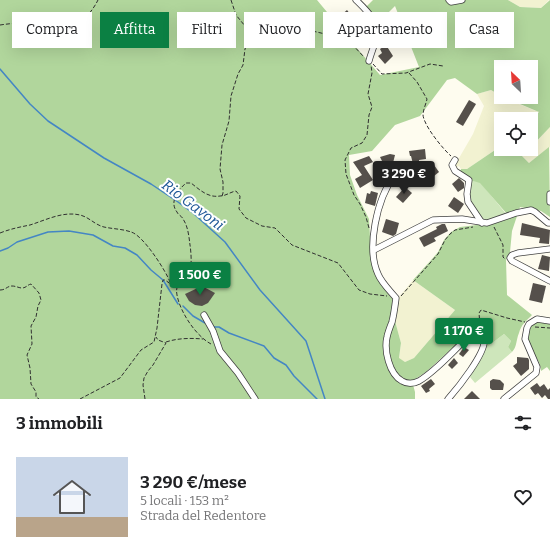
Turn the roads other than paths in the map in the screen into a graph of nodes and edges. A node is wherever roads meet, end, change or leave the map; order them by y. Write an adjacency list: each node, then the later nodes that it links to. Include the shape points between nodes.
1 (356, 0): 4 (street, via 372,17 376,26)
2 (449, 0): 3 (street)
3 (462, 0)
4 (370, 61)
5 (455, 160): 9 (street, via 452,165 455,171 469,180 468,202)
6 (394, 176): 11 (street, via 385,191 379,210 372,242)
7 (550, 194): 8 (street)
8 (550, 202)
9 (482, 223): 10 (street, via 531,210); 11 (street, via 462,219 433,220)
10 (550, 223)
11 (374, 250): 17 (street, via 378,274 396,298 386,348 398,379 411,384 418,381 474,332 479,331 482,334 482,350 464,380)
12 (550, 250): 13 (street, via 518,253 510,258)
13 (550, 281)
14 (204, 315): 16 (street, via 220,351)
15 (550, 321): 18 (street, via 537,319 529,324 525,339 537,367 536,373)
16 (255, 399)
17 (448, 399)
18 (504, 399)

